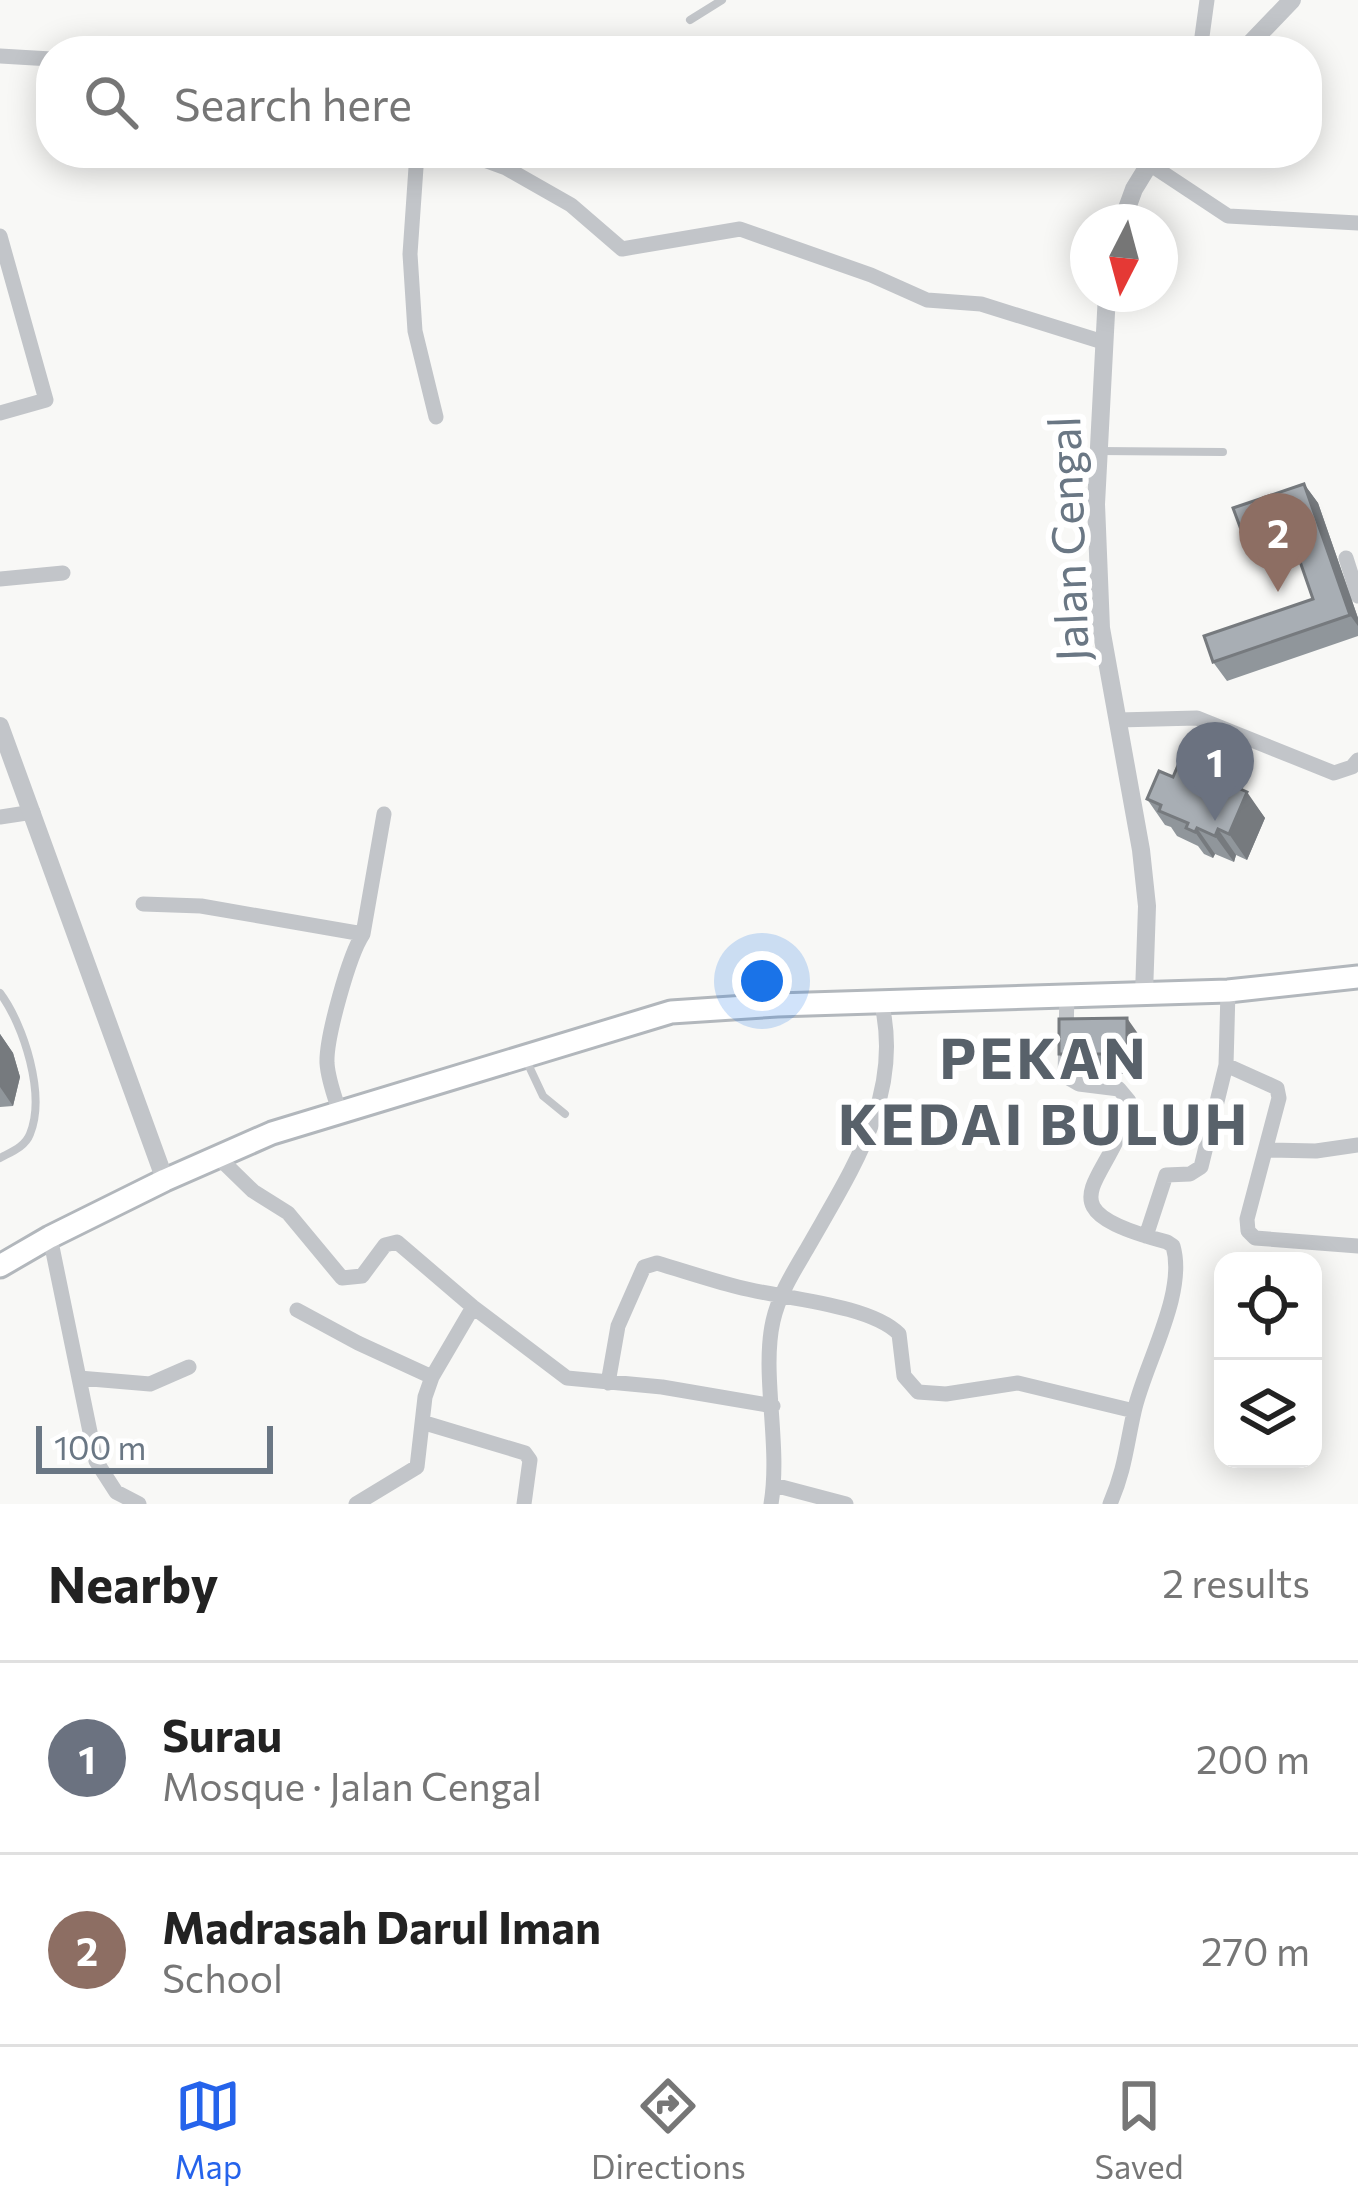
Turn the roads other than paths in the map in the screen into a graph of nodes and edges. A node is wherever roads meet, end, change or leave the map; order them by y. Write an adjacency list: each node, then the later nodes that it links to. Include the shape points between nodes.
1 (722, 0): 4 (lane)
2 (1207, 0): 5 (street)
3 (1292, 0): 6 (street)
4 (690, 20)
5 (1202, 36)
6 (1257, 36)
7 (0, 56): 8 (street)
8 (36, 58)
9 (416, 168): 19 (street, via 415,332)
10 (506, 168): 17 (street, via 622,249 740,229 927,300 981,304)
11 (1147, 168): 13 (street)
12 (1165, 168): 14 (street, via 1228,216)
13 (1131, 204)
14 (1358, 223)
15 (0, 236): 18 (street, via 46,400)
16 (1106, 312): 17 (street, Jalan Cengal)
17 (1103, 342): 20 (street, Jalan Cengal)
18 (0, 412)
19 (436, 417)
20 (1099, 451): 21 (lane); 26 (street, Jalan Cengal, via 1101,628)
21 (1223, 452)
22 (1346, 558): 25 (street)
23 (63, 573): 24 (street)
24 (0, 579)
25 (1358, 596)
26 (1118, 720): 28 (street, via 1197,718 1334,773); 38 (street, Jalan Cengal, via 1147,906)
27 (2, 737): 29 (street)
28 (1358, 760)
29 (33, 812): 31 (street); 48 (street)
30 (384, 814): 33 (street)
31 (0, 818)
32 (143, 904): 33 (street)
33 (363, 934): 42 (street, via 328,1048)
34 (1358, 977): 35 (main road)
35 (1228, 991): 38 (main road); 41 (street)
36 (0, 993): 47 (lane, via 35,1078 30,1134)
37 (1067, 994): 38 (main road); 39 (main road); 49 (street, via 1065,1076 1119,1089 1129,1101 1091,1201 1112,1226)
38 (1144, 994)
39 (881, 1001): 40 (main road, via 671,1012); 53 (street, via 889,1042 880,1108)
40 (524, 1055): 42 (main road); 43 (lane, via 543,1096)
41 (1226, 1065): 45 (street, via 1277,1088); 49 (street, via 1201,1167 1166,1175)
42 (339, 1110): 46 (main road)
43 (565, 1114)
44 (1358, 1145): 45 (street)
45 (1268, 1150): 51 (street, via 1247,1219 1255,1238)
46 (217, 1156): 48 (main road); 54 (street, via 288,1214 342,1278 362,1276 385,1245 397,1242)
47 (0, 1158)
48 (166, 1180): 50 (main road)
49 (1147, 1236): 61 (street, via 1173,1246 1177,1260)
50 (50, 1237): 52 (main road); 58 (street)
51 (1358, 1246)
52 (0, 1266)
53 (782, 1294): 59 (street, via 649,1263 617,1326); 60 (street, via 771,1328); 61 (street, via 892,1328 904,1376 918,1392 1018,1383)
54 (473, 1307): 57 (street); 59 (street, via 558,1374)
55 (297, 1310): 57 (street)
56 (189, 1366): 58 (street, via 149,1384)
57 (432, 1377): 62 (street)
58 (79, 1378): 64 (street, via 96,1461 116,1492)
59 (608, 1383): 60 (street)
60 (773, 1406): 63 (street)
61 (1134, 1411): 69 (street)
62 (425, 1423): 65 (street, via 417,1467); 66 (street, via 525,1453)
63 (775, 1485): 67 (street); 68 (street)
64 (139, 1504)
65 (356, 1504)
66 (524, 1504)
67 (771, 1504)
68 (846, 1504)
69 (1110, 1504)

